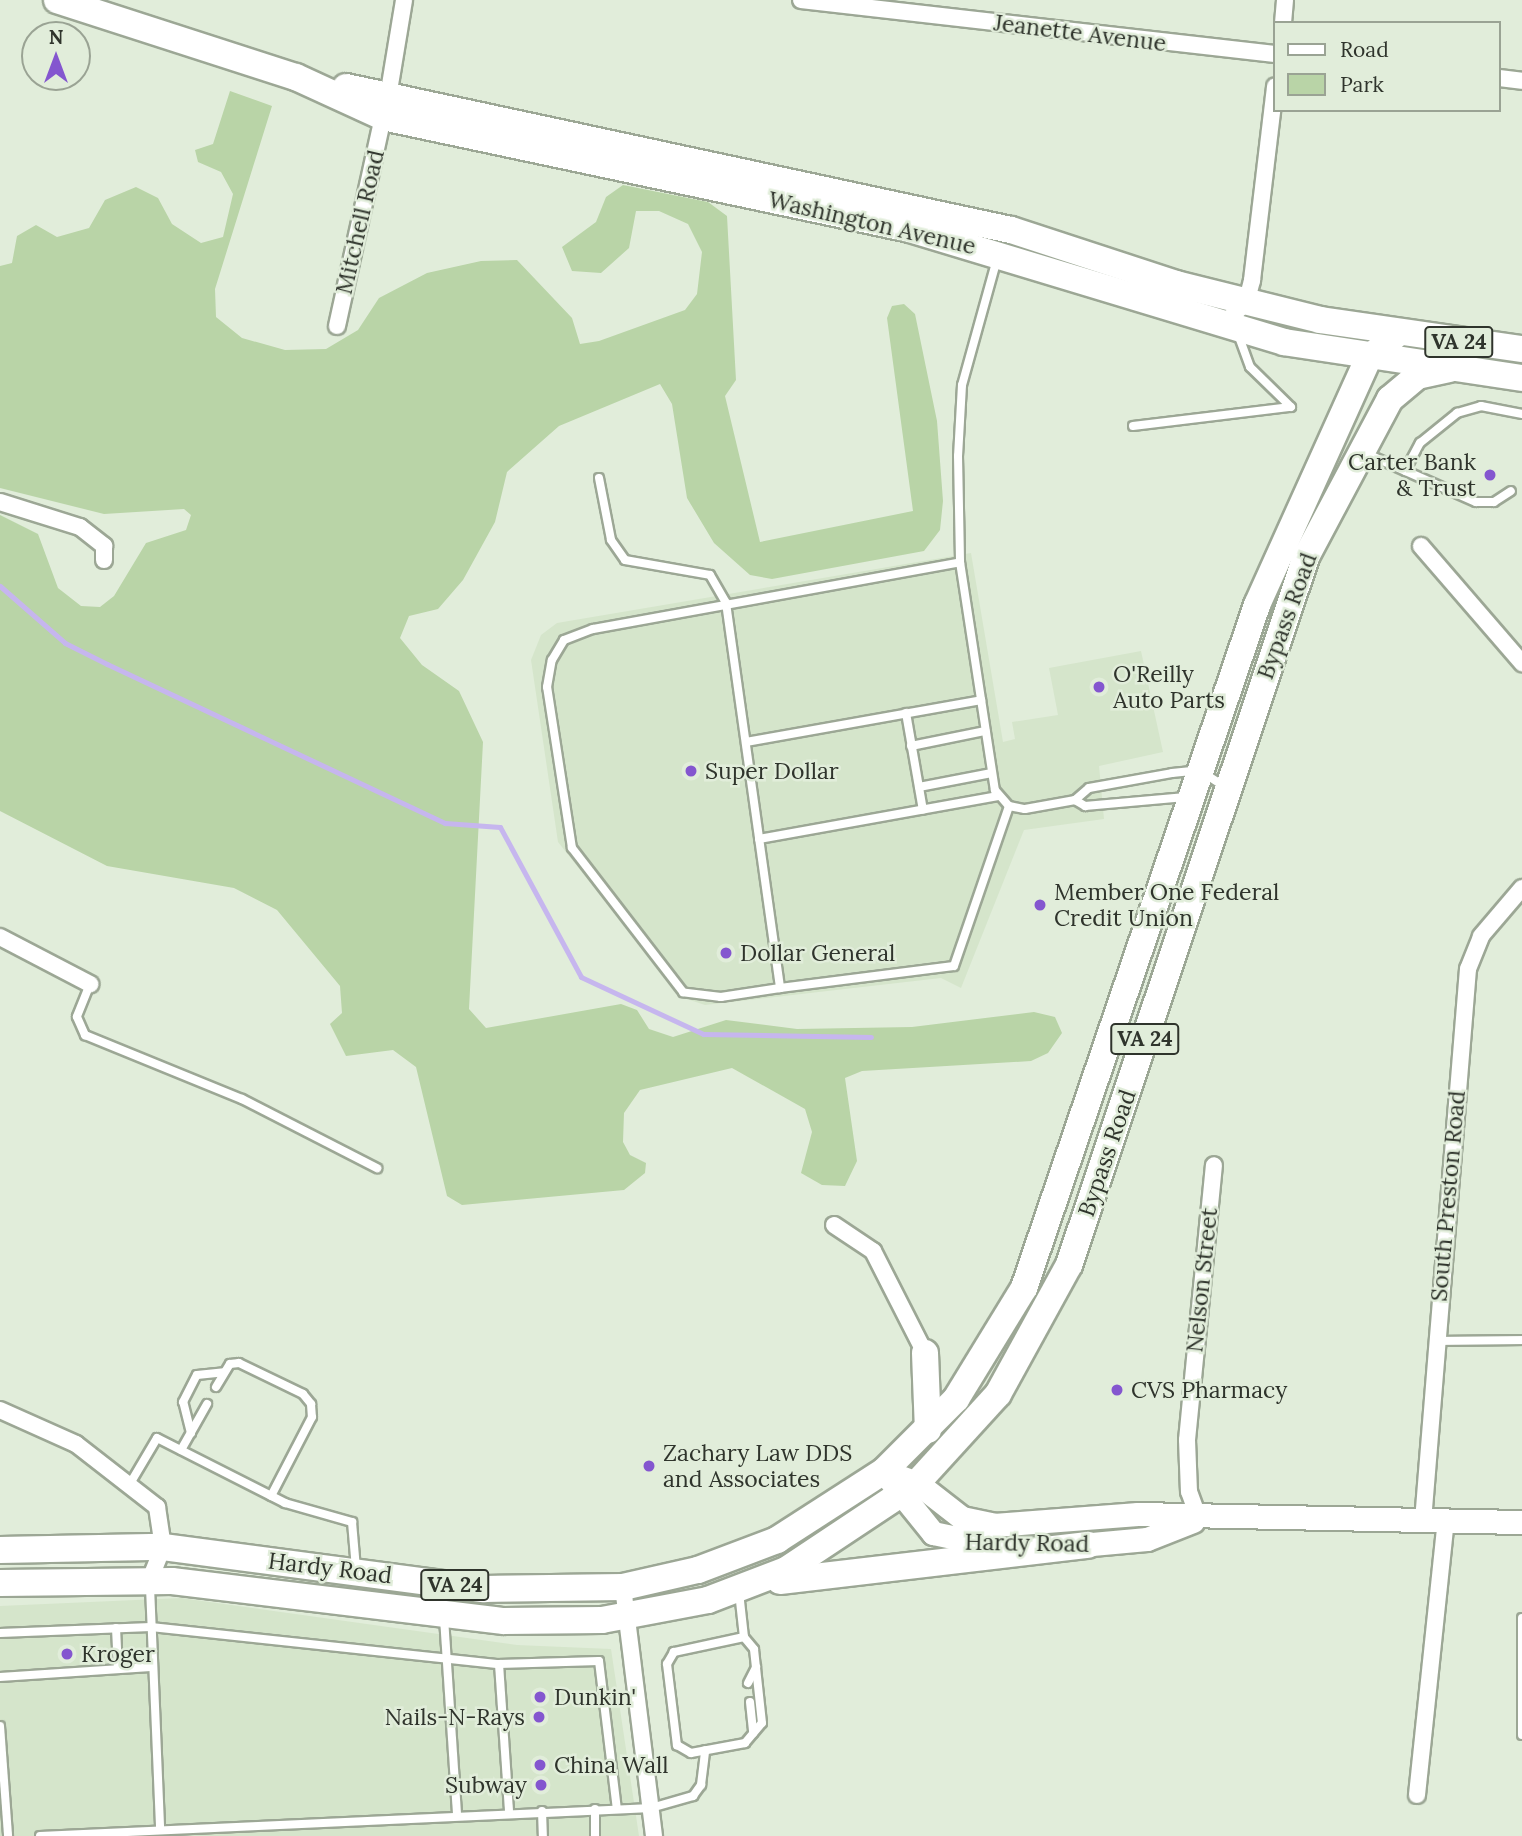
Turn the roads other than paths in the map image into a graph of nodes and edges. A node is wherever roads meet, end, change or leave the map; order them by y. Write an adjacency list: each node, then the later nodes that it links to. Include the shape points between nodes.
1 (57, 0): 10 (main road, Washington Avenue)
2 (404, 0): 10 (street, Mitchell Road)
3 (801, 0): 6 (street, Jeanette Avenue)
4 (1285, 0): 5 (street)
5 (1283, 21)
6 (1274, 54)
7 (1501, 78): 8 (street)
8 (1522, 81)
9 (1274, 93): 12 (street)
10 (386, 107): 11 (main road, Washington Avenue); 12 (main road, Washington Avenue, via 1011,230); 13 (street, Mitchell Road)
11 (999, 252): 14 (main road, Washington Avenue); 30 (lane, via 962,385)
12 (1246, 303): 14 (street); 15 (main road, Washington Avenue)
13 (337, 326)
14 (1229, 328): 17 (main road, Washington Avenue); 21 (lane, via 1250,367 1291,407)
15 (1397, 334): 16 (main road, VA 24); 17 (main road)
16 (1522, 349)
17 (1377, 360): 18 (main road, Washington Avenue); 27 (main road); 40 (main road, Bypass Road / VA 24, via 1287,527)
18 (1449, 369): 19 (main road, VA 24); 22 (main road, Bypass Road / VA 24, via 1406,383)
19 (1522, 378)
20 (1522, 414): 23 (lane, via 1481,407 1457,413 1420,443)
21 (1133, 426)
22 (1359, 450): 23 (lane); 27 (main road, Bypass Road / VA 24)
23 (1405, 471): 25 (lane, via 1476,502 1494,502)
24 (599, 478): 31 (lane, via 611,540 625,560 710,575)
25 (1511, 491)
26 (0, 502): 29 (street, via 97,537)
27 (1315, 541): 40 (main road, Bypass Road / VA 24)
28 (1421, 546): 32 (street)
29 (104, 560)
30 (960, 562): 31 (lane); 33 (lane)
31 (726, 603): 36 (lane); 49 (lane, via 564,640 547,687 572,848 683,992 720,998)
32 (1522, 663)
33 (981, 700): 34 (lane); 35 (lane)
34 (905, 713): 36 (lane); 37 (lane)
35 (985, 731): 37 (lane); 38 (lane)
36 (746, 742): 45 (lane)
37 (911, 746): 39 (lane)
38 (992, 773): 39 (lane); 41 (lane)
39 (919, 786): 44 (lane)
40 (1207, 788): 42 (lane, via 1085,806); 42 (lane, via 1089,788); 56 (main road, Bypass Road / VA 24, via 1046,1236); 66 (main road, Bypass Road / VA 24, via 1069,1265 998,1394)
41 (998, 796): 43 (lane); 44 (lane)
42 (1075, 800): 43 (lane)
43 (1009, 806): 49 (lane, via 954,966)
44 (923, 810): 45 (lane)
45 (759, 839): 49 (lane)
46 (1522, 888): 54 (street, South Preston Road, via 1481,936 1468,969)
47 (0, 937): 48 (street)
48 (90, 984): 51 (lane, via 77,1017 85,1035 242,1099)
49 (780, 988)
50 (1214, 1165): 68 (street, Nelson Street, via 1187,1440 1189,1492)
51 (377, 1168)
52 (834, 1225): 55 (street, via 873,1251)
53 (1522, 1340): 54 (lane)
54 (1435, 1341): 69 (street, South Preston Road)
55 (925, 1353): 56 (main road, via 956,1371); 61 (main road)
56 (981, 1366): 61 (main road, Bypass Road / VA 24)
57 (224, 1372): 58 (lane); 62 (lane, via 197,1375 183,1402); 67 (lane, via 239,1363 303,1394 312,1417)
58 (216, 1387)
59 (207, 1404): 62 (lane)
60 (0, 1409): 65 (street, via 48,1428)
61 (928, 1430): 64 (main road, Bypass Road / VA 24)
62 (191, 1433): 63 (lane)
63 (181, 1450): 65 (lane, via 158,1438); 67 (lane)
64 (884, 1471): 66 (main road, Hardy Road); 77 (main road, Hardy Road / VA 24, via 777,1540 698,1570)
65 (131, 1482): 72 (street, via 157,1507)
66 (909, 1489): 68 (main road, Hardy Road, via 962,1518 994,1525 1138,1514); 71 (main road, Hardy Road, via 925,1526 956,1543); 78 (main road, Bypass Road / VA 24, via 820,1552)
67 (271, 1496): 74 (lane, via 352,1522)
68 (1199, 1519): 69 (main road, Hardy Road); 71 (main road, Hardy Road, via 1146,1539)
69 (1434, 1521): 70 (main road, Hardy Road); 98 (street, South Preston Road)
70 (1522, 1522)
71 (1088, 1545): 78 (main road)
72 (163, 1546): 73 (main road, Hardy Road / VA 24); 74 (main road, Hardy Road / VA 24); 75 (street)
73 (0, 1550)
74 (355, 1572): 77 (main road, Hardy Road / VA 24, via 529,1592)
75 (150, 1580): 76 (main road, Hardy Road / VA 24); 79 (main road, Hardy Road / VA 24); 82 (lane)
76 (0, 1583)
77 (623, 1587): 80 (street)
78 (745, 1587): 80 (main road, Hardy Road / VA 24); 85 (lane)
79 (444, 1615): 80 (main road, Hardy Road / VA 24, via 556,1622); 86 (lane)
80 (628, 1618): 99 (street)
81 (1522, 1618): 96 (lane)
82 (151, 1627): 83 (lane); 86 (lane); 88 (lane)
83 (116, 1628): 84 (lane); 90 (lane)
84 (0, 1633)
85 (744, 1637): 89 (lane, via 754,1649); 97 (lane, via 674,1652 667,1664 677,1745 691,1753)
86 (444, 1657): 87 (lane); 104 (lane)
87 (499, 1664): 101 (lane, via 599,1661); 102 (lane)
88 (151, 1667): 90 (lane); 105 (lane)
89 (755, 1667): 92 (lane); 95 (lane, via 762,1723)
90 (118, 1669): 91 (lane)
91 (0, 1677)
92 (748, 1684)
93 (750, 1702): 95 (lane)
94 (0, 1726): 106 (lane)
95 (753, 1733): 97 (lane, via 745,1743)
96 (1522, 1735)
97 (705, 1750): 99 (lane, via 701,1785 693,1796)
98 (1417, 1795)
99 (651, 1808): 101 (lane); 110 (street)
100 (595, 1809): 101 (lane); 103 (lane); 109 (lane)
101 (617, 1809)
102 (509, 1811): 103 (lane); 104 (lane)
103 (542, 1811): 108 (lane)
104 (457, 1814): 105 (lane)
105 (160, 1829): 107 (lane)
106 (8, 1836)
107 (40, 1836)
108 (543, 1836)
109 (595, 1836)
110 (654, 1836)

